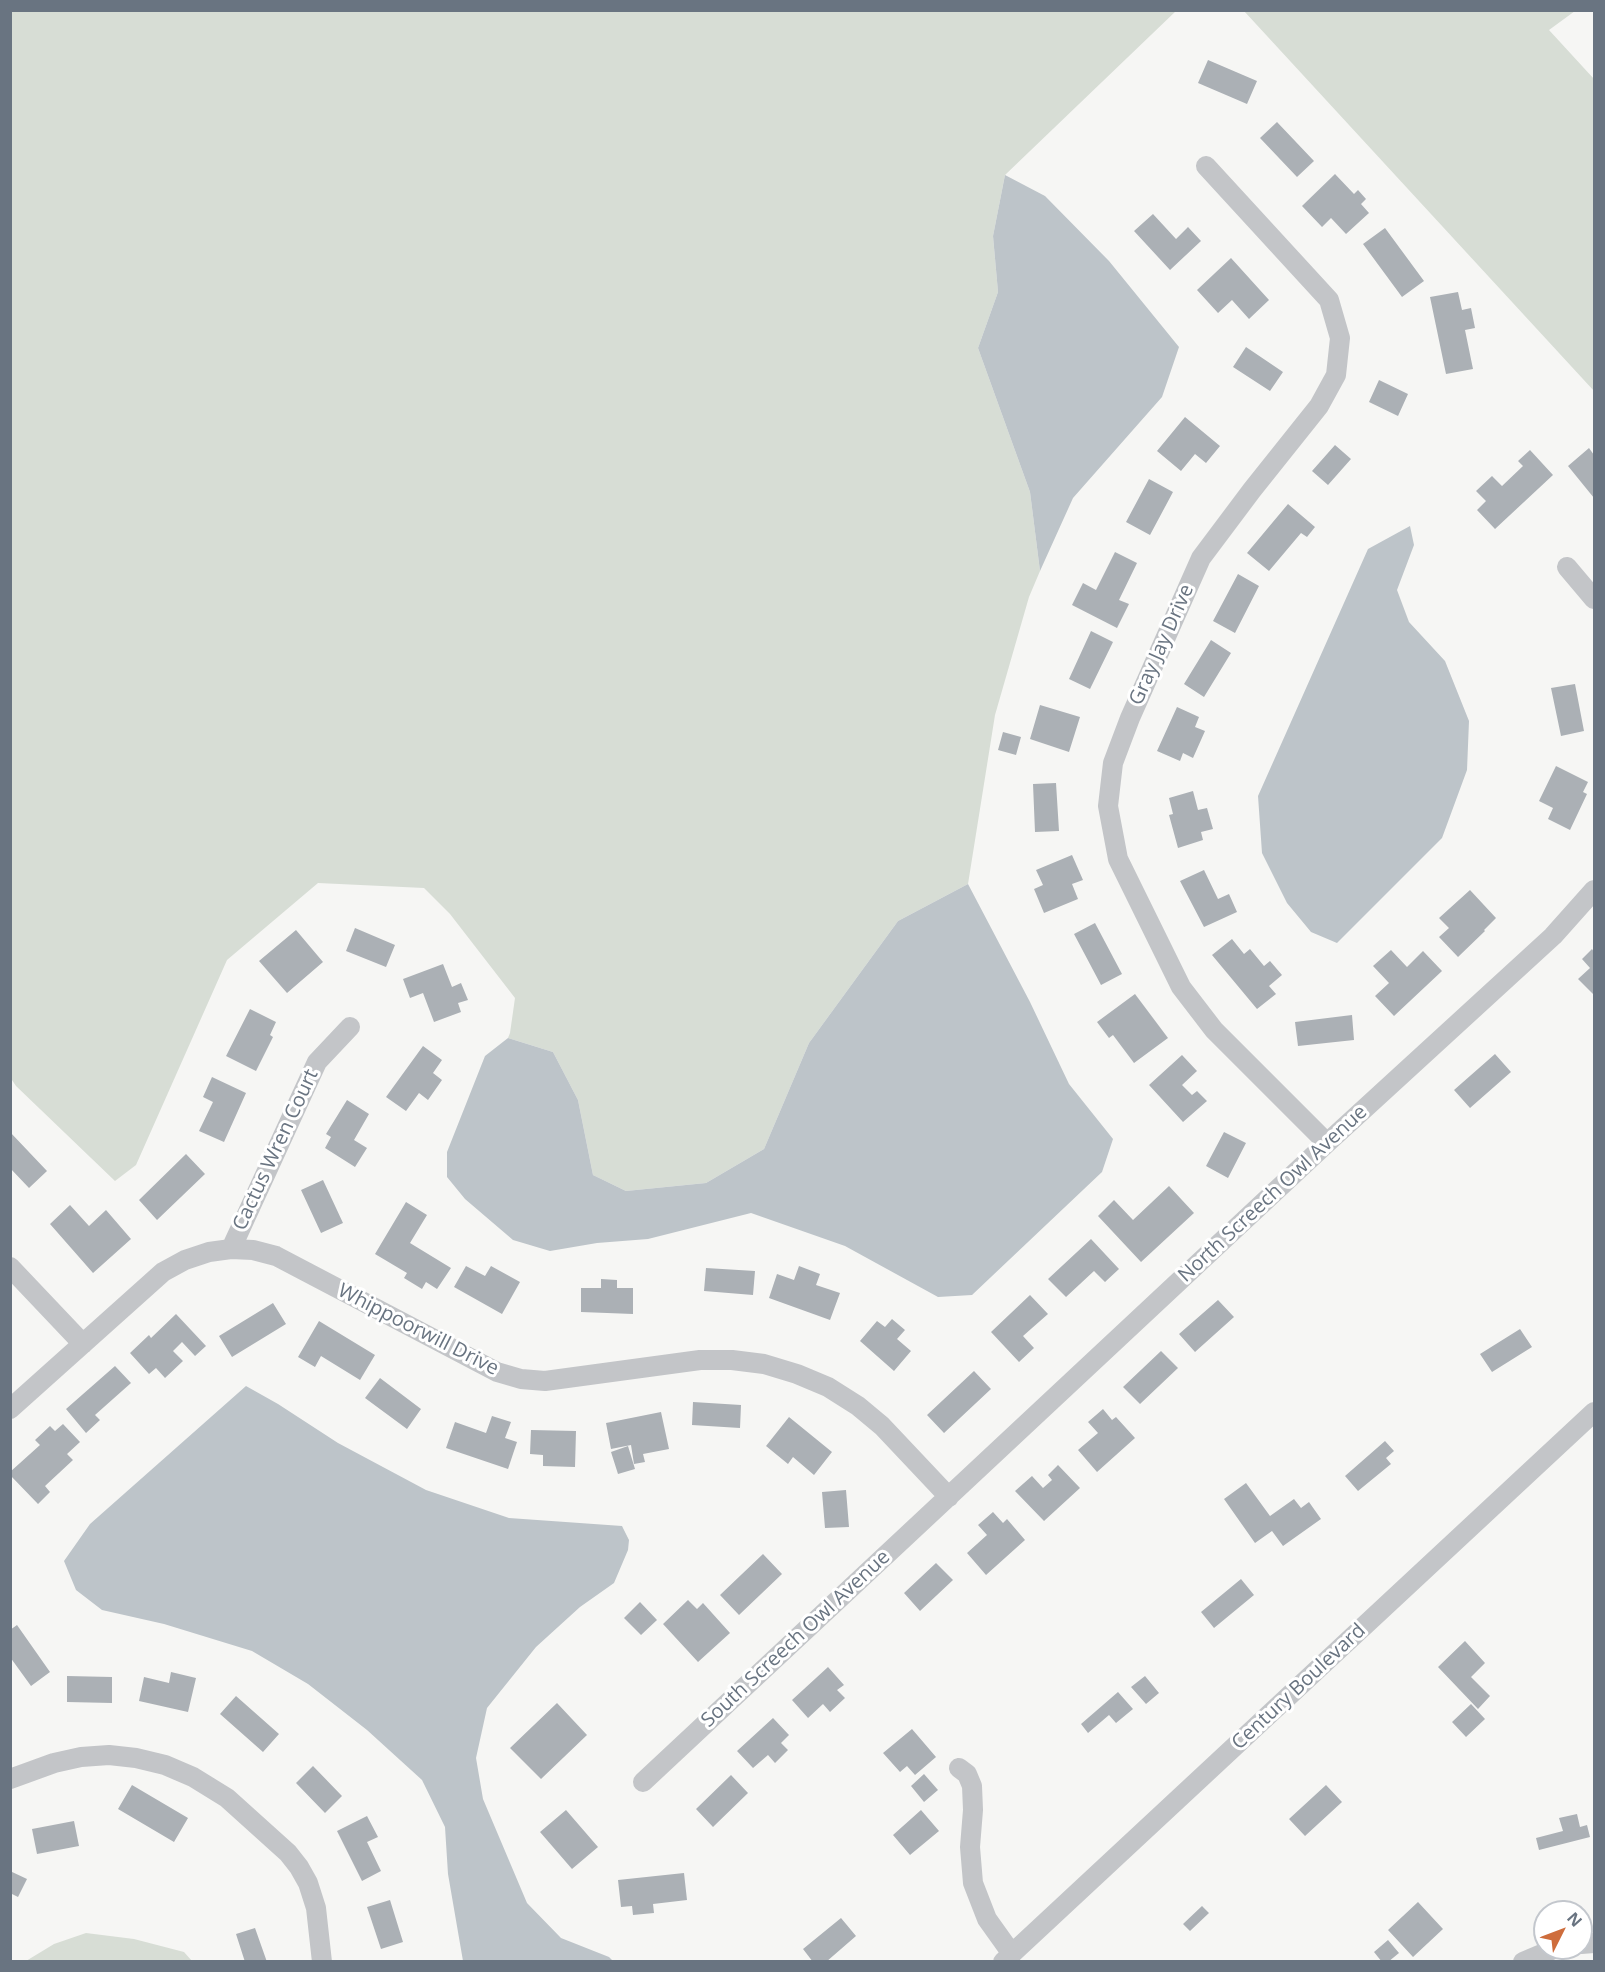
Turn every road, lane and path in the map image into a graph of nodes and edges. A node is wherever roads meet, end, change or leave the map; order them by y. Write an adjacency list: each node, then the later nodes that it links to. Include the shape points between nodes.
1 (1206, 166): 6 (street, Gray Jay Drive, via 1329,300 1340,338 1336,375 1319,406 1201,558 1113,763 1108,806 1118,859 1181,987 1214,1030)
2 (1567, 567): 3 (street)
3 (1594, 599)
4 (1594, 890): 6 (street, North Screech Owl Avenue, via 1554,936)
5 (350, 1027): 7 (street, Cactus Wren Court, via 317,1062)
6 (1327, 1143): 12 (street, North Screech Owl Avenue)
7 (231, 1249): 9 (street, Whippoorwill Drive, via 185,1260 164,1272); 12 (street, Whippoorwill Drive, via 276,1256 497,1372 521,1379 546,1381 700,1360 754,1363 797,1374 858,1406)
8 (10, 1267): 9 (street)
9 (83, 1344): 10 (street, Whippoorwill Drive)
10 (10, 1409)
11 (1594, 1412): 16 (street, Century Boulevard)
12 (949, 1497): 15 (street, South Screech Owl Avenue)
13 (959, 1768): 16 (street, via 972,1786 973,1883)
14 (11, 1775): 17 (street, via 81,1757 109,1755 165,1765 220,1792 299,1867 316,1908)
15 (643, 1782)
16 (1007, 1958)
17 (322, 1962)

